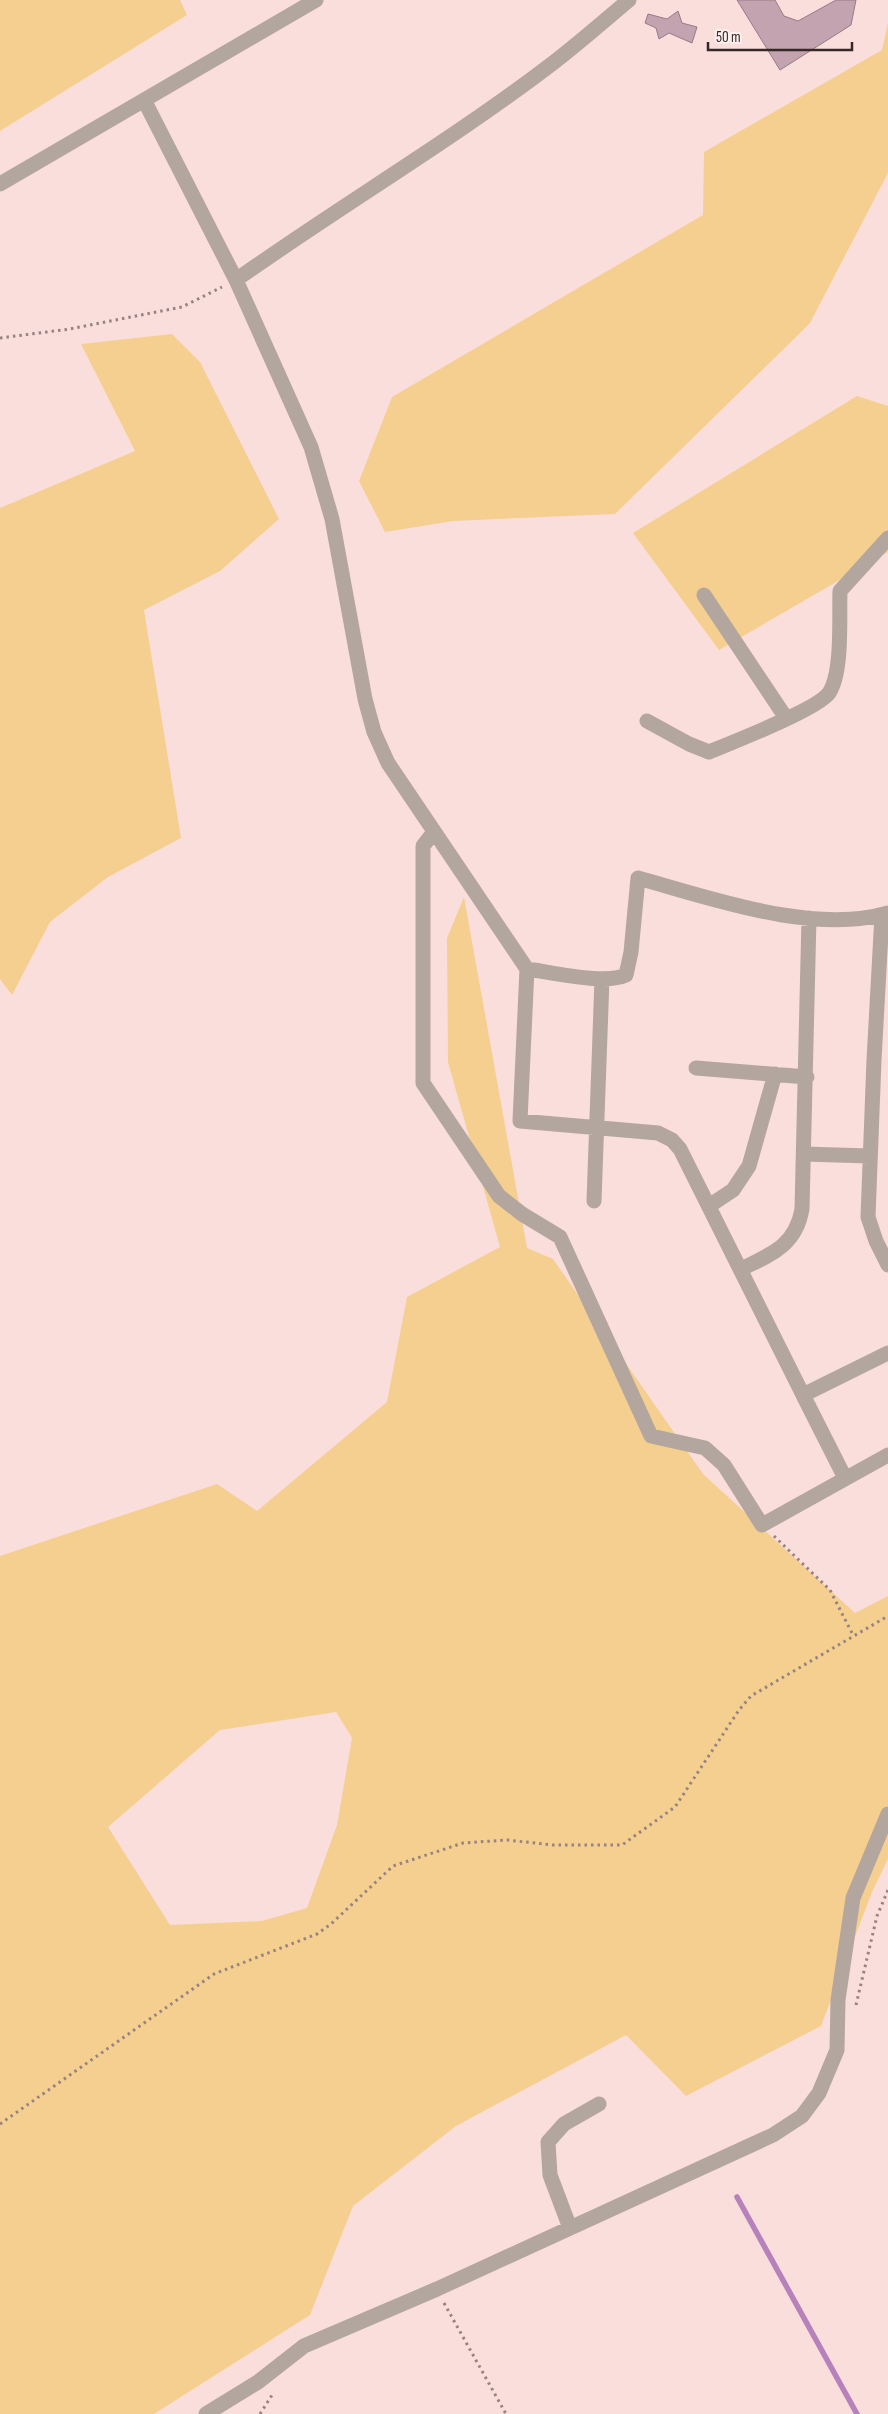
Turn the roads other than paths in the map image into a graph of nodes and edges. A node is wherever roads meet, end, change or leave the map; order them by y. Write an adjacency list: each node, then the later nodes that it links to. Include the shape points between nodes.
1 (316, 0): 3 (street)
2 (629, 0): 5 (street, via 553,63)
3 (144, 100): 4 (street); 5 (street)
4 (0, 184)
5 (236, 280): 10 (street, via 311,447 332,519 364,699 374,732 388,763)
6 (888, 538): 8 (street, via 840,591 838,662 830,692 818,702)
7 (704, 595): 8 (street)
8 (786, 718): 9 (street, via 709,752)
9 (647, 721)
10 (434, 832): 13 (street); 28 (street, via 423,846 423,1083 499,1196 560,1237 652,1436 705,1448 724,1465 762,1525)
11 (885, 914): 12 (street, via 863,920); 20 (street)
12 (809, 918): 14 (street, via 784,916 638,878 629,969 626,975 617,979); 17 (street)
13 (527, 969): 14 (street); 18 (street, via 520,1121)
14 (602, 979): 18 (street)
15 (696, 1068): 16 (street)
16 (775, 1074): 17 (street); 22 (street, via 749,1166 733,1190)
17 (807, 1077): 19 (street)
18 (596, 1128): 21 (street); 22 (street, via 658,1133 672,1140 680,1149)
19 (804, 1154): 20 (street); 24 (street, via 800,1224 779,1250)
20 (870, 1156): 23 (street, via 868,1217)
21 (594, 1201)
22 (709, 1206): 24 (street)
23 (888, 1265)
24 (741, 1269): 26 (street)
25 (888, 1353): 26 (street)
26 (803, 1394): 28 (street)
27 (888, 1455): 28 (street)
28 (845, 1478)
29 (888, 1814): 31 (street, via 853,1898 838,2000 837,2050 825,2082 802,2116 773,2136)
30 (599, 2104): 31 (street, via 564,2124 548,2142 550,2175)
31 (570, 2228): 32 (street, via 304,2346 258,2382)
32 (206, 2414)

